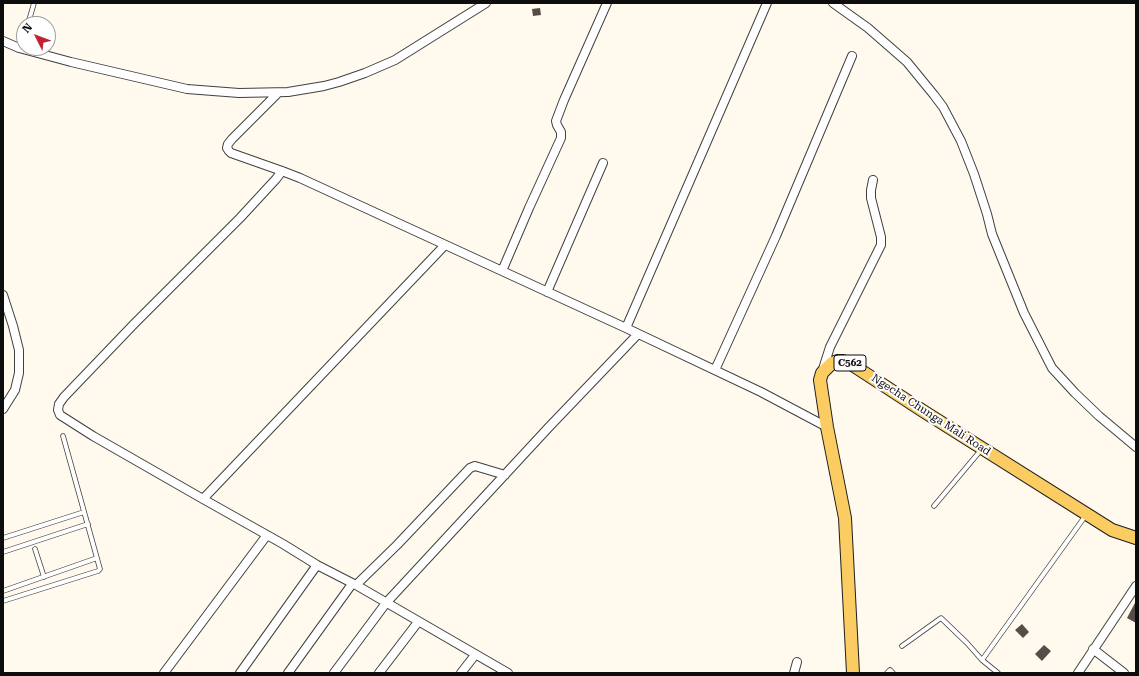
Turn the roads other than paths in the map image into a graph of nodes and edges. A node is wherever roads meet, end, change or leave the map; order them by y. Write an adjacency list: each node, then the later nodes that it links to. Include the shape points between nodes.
1 (34, 3): 6 (lane)
2 (486, 3): 9 (street, via 395,60 340,82)
3 (607, 3): 14 (street, via 556,120 561,138)
4 (767, 3): 17 (street)
5 (833, 3): 24 (street, via 868,28 907,62 943,107 974,174 992,234 1021,306 1052,368 1099,416)
6 (30, 16)
7 (3, 41): 9 (street, via 71,62 187,88 239,93)
8 (852, 56): 19 (street)
9 (278, 93): 11 (street, via 239,131 227,148 231,153)
10 (603, 164): 15 (street)
11 (282, 171): 13 (street); 27 (street, via 240,218 134,324 59,404 60,415 66,419)
12 (873, 180): 20 (street, via 871,198 881,237 880,245 830,347)
13 (445, 245): 14 (street); 27 (street)
14 (502, 271): 15 (street)
15 (547, 292): 17 (street)
16 (3, 295): 21 (street, via 19,350 19,373 14,390)
17 (626, 328): 18 (street)
18 (638, 334): 19 (street); 26 (street)
19 (716, 370): 22 (street)
20 (822, 373): 22 (main road, C562, via 820,380); 25 (main road, Ngecha Chunga Mali Road / C562, via 838,361 851,364)
21 (3, 409)
22 (827, 427): 59 (main road, C562, via 845,518)
23 (63, 436): 29 (lane)
24 (1136, 447)
25 (983, 448): 28 (lane); 30 (main road, Ngecha Chunga Mali Road / C562)
26 (505, 475): 40 (street, via 475,466 470,468 397,545); 44 (street)
27 (203, 499): 32 (street)
28 (934, 506)
29 (84, 512): 31 (lane); 33 (lane)
30 (1086, 514): 34 (main road, Ngecha Chunga Mali Road / C562, via 1112,530); 49 (lane)
31 (88, 524): 36 (lane); 37 (lane)
32 (268, 535): 38 (street); 51 (street)
33 (3, 538)
34 (1136, 538)
35 (35, 549): 39 (lane)
36 (3, 552)
37 (97, 558): 39 (lane); 43 (lane, via 100,566 98,571)
38 (317, 564): 40 (street); 52 (street)
39 (44, 577): 42 (lane)
40 (354, 584): 44 (street); 53 (street)
41 (1136, 586): 47 (street)
42 (3, 590)
43 (3, 601)
44 (386, 603): 45 (street); 54 (street)
45 (418, 622): 48 (street); 55 (street)
46 (902, 646): 49 (lane, via 941,618)
47 (1093, 649): 63 (street); 64 (street)
48 (475, 655): 56 (street); 57 (street)
49 (982, 660): 62 (lane)
50 (797, 662): 58 (street)
51 (164, 673)
52 (240, 673)
53 (288, 673)
54 (334, 673)
55 (379, 673)
56 (461, 673)
57 (508, 673)
58 (794, 673)
59 (853, 673)
60 (887, 673): 61 (lane, via 890,670)
61 (893, 673)
62 (998, 673)
63 (1078, 673)
64 (1124, 673)

